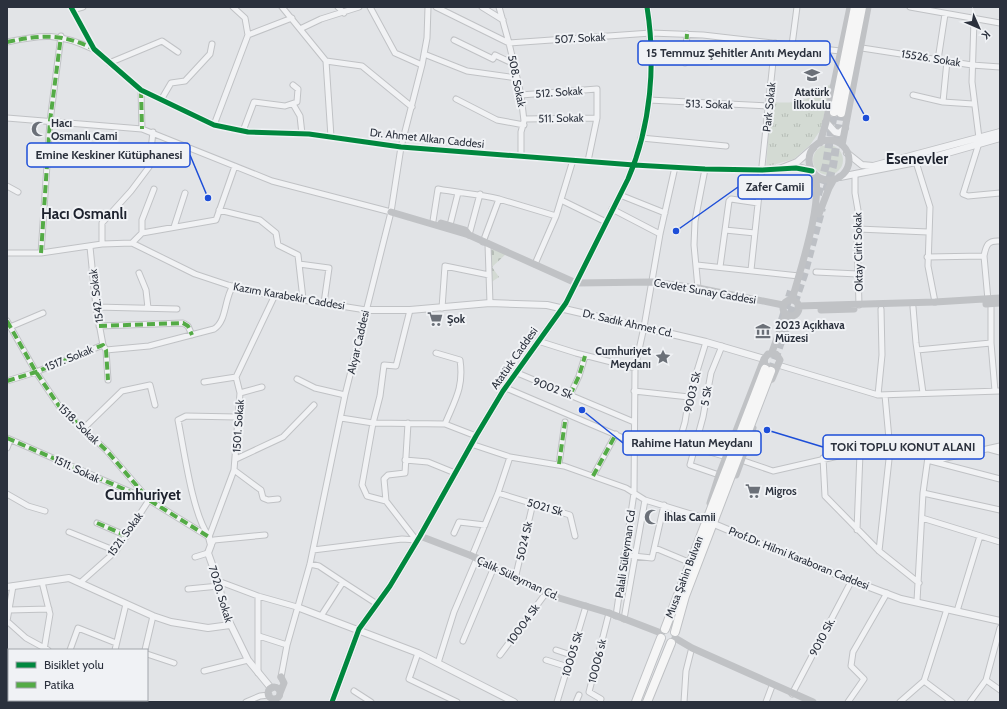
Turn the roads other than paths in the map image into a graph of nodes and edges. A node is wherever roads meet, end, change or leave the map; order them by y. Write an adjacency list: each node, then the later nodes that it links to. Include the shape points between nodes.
1 (83, 7): 19 (street)
2 (234, 7): 29 (street, via 245,18)
3 (282, 7): 22 (street)
4 (338, 7): 20 (street)
5 (360, 7): 20 (street)
6 (370, 7): 50 (street, via 395,53)
7 (428, 7): 41 (street, Akyar Caddesi)
8 (436, 7): 33 (street)
9 (482, 7): 24 (street)
10 (499, 7): 24 (street, 508. Sokak)
11 (647, 7): 27 (street, Atatürk Caddesi)
12 (797, 7): 36 (street)
13 (850, 7): 39 (main road)
14 (855, 7): 15 (main road, via 837,112)
15 (862, 7)
16 (868, 7): 37 (main road)
17 (910, 7): 21 (street)
18 (952, 7): 21 (street)
19 (71, 8): 38 (street)
20 (344, 13): 26 (street, via 321,19)
21 (948, 14): 23 (street); 42 (street)
22 (292, 18): 26 (street); 29 (street)
23 (974, 19): 25 (street); 51 (street)
24 (503, 20): 33 (street, 508. Sokak)
25 (1000, 23)
26 (300, 29): 43 (street)
27 (651, 33): 28 (street, 507. Sokak); 33 (street, 507. Sokak); 45 (street, Atatürk Caddesi)
28 (688, 34): 34 (street, 507. Sokak); 48 (street)
29 (248, 35): 71 (street)
30 (60, 36): 32 (street, via 42,36); 38 (street); 69 (street)
31 (454, 40): 49 (street, via 493,59 495,54)
32 (7, 42)
33 (509, 43): 49 (street, 508. Sokak)
34 (775, 43): 36 (street, 507. Sokak); 64 (street, Park Sokak)
35 (212, 44): 59 (street, via 210,54 185,81 171,83)
36 (792, 45): 39 (street, 507. Sokak)
37 (862, 48): 42 (street, 15526. Sokak); 73 (main road)
38 (94, 49): 47 (street, Dr. Ahmet Alkan Caddesi)
39 (840, 51): 70 (main road)
40 (178, 52): 47 (street, via 162,41)
41 (424, 54): 50 (street, Akyar Caddesi); 53 (street, via 467,71)
42 (938, 60): 44 (street, 15526. Sokak)
43 (326, 61): 65 (street, via 362,66); 79 (street)
44 (947, 61): 51 (street, 15526. Sokak); 61 (street)
45 (652, 62): 48 (street); 60 (street, Atatürk Caddesi)
46 (708, 62): 48 (street)
47 (110, 63): 55 (street, Dr. Ahmet Alkan Caddesi)
48 (685, 63)
49 (514, 64): 53 (street, 508. Sokak)
50 (422, 65): 65 (street, Akyar Caddesi)
51 (972, 65): 52 (street, 15526. Sokak); 63 (street)
52 (1000, 68)
53 (517, 78): 56 (street, 508. Sokak)
54 (293, 85): 62 (street, via 298,89 297,102)
55 (141, 90): 59 (street, Dr. Ahmet Alkan Caddesi); 74 (street)
56 (521, 95): 67 (street, 512. Sokak, via 597,89); 68 (street, 508. Sokak)
57 (913, 95): 61 (street)
58 (456, 99): 72 (street, via 497,120)
59 (161, 100): 71 (street, Dr. Ahmet Alkan Caddesi)
60 (649, 100): 64 (street, 513. Sokak); 80 (street, Atatürk Caddesi)
61 (943, 102): 63 (street)
62 (293, 104): 75 (street, via 285,106 254,102); 78 (street, via 300,116)
63 (974, 104): 82 (street)
64 (769, 106): 98 (street, Park Sokak)
65 (412, 107): 86 (street, Akyar Caddesi)
66 (7, 118): 69 (street)
67 (597, 118): 68 (street, 511. Sokak); 91 (street)
68 (524, 119): 72 (street, 508. Sokak)
69 (50, 121): 74 (street); 136 (street)
70 (826, 122): 73 (street, via 835,132 839,133); 83 (main road)
71 (214, 125): 75 (street, Dr. Ahmet Alkan Caddesi)
72 (524, 125): 89 (street, 508. Sokak, via 521,132)
73 (845, 128): 85 (main road)
74 (142, 129): 76 (street)
75 (243, 131): 78 (street, Dr. Ahmet Alkan Caddesi)
76 (153, 132): 94 (street); 134 (street, via 149,167 102,223)
77 (1000, 132): 82 (street)
78 (302, 134): 79 (street, Dr. Ahmet Alkan Caddesi)
79 (331, 137): 86 (street, Dr. Ahmet Alkan Caddesi)
80 (641, 138): 84 (street); 93 (street, Atatürk Caddesi)
81 (1000, 138): 82 (street)
82 (979, 141): 88 (street, via 872,166 862,165); 92 (street); 106 (street, via 963,193 968,196)
83 (820, 143): 85 (main road, via 832,141); 87 (main road)
84 (726, 146)
85 (842, 146): 88 (main road)
86 (401, 147): 89 (street, Dr. Ahmet Alkan Caddesi); 117 (street, Akyar Caddesi)
87 (813, 148): 96 (street, via 797,162); 99 (main road, via 809,161)
88 (847, 153): 101 (main road, via 848,165)
89 (521, 156): 90 (street, Dr. Ahmet Alkan Caddesi)
90 (573, 160): 91 (street, Dr. Ahmet Alkan Caddesi); 113 (street)
91 (588, 161): 93 (street, Dr. Ahmet Alkan Caddesi)
92 (916, 162): 100 (street); 126 (street, via 930,207)
93 (634, 165): 95 (street, Dr. Ahmet Alkan Caddesi); 111 (street, Atatürk Caddesi)
94 (235, 166): 116 (street); 117 (street, via 277,182)
95 (675, 167): 97 (street, Dr. Ahmet Alkan Caddesi); 118 (street, Palali Süleyman Cd)
96 (782, 168): 98 (street, Dr. Ahmet Alkan Caddesi); 99 (street, via 802,168)
97 (705, 169): 98 (street, Dr. Ahmet Alkan Caddesi); 142 (street, via 695,221 694,245)
98 (762, 170): 114 (street, Park Sokak)
99 (813, 173): 101 (main road, via 824,180); 109 (main road, via 817,182)
100 (855, 174): 101 (street); 124 (street, Oktay Cirit Sokak)
101 (837, 178): 110 (main road)
102 (7, 186): 104 (street)
103 (154, 189): 127 (street, via 142,220)
104 (18, 192)
105 (458, 193): 108 (street); 120 (street, via 438,189); 122 (street)
106 (1000, 193)
107 (185, 194): 123 (street)
108 (480, 194): 112 (street); 130 (street)
109 (816, 194): 110 (street); 149 (main road, via 817,205)
110 (826, 194): 161 (main road)
111 (620, 195): 115 (street, Atatürk Caddesi); 118 (street)
112 (498, 199): 119 (street); 133 (street)
113 (561, 200): 119 (street); 121 (street)
114 (758, 203): 125 (street, via 730,200); 128 (street, Park Sokak)
115 (612, 209): 121 (street, Atatürk Caddesi); 129 (street)
116 (219, 210): 123 (street, via 216,220); 140 (street, via 260,220 276,232 278,245 298,255)
117 (391, 212): 120 (main road, via 396,211); 130 (main road); 172 (street, Akyar Caddesi)
118 (665, 213): 129 (street, Palali Süleyman Cd)
119 (556, 216): 141 (street)
120 (433, 221): 122 (main road)
121 (606, 222): 151 (street, Atatürk Caddesi)
122 (450, 225): 130 (main road, via 465,230)
123 (174, 227): 127 (street)
124 (858, 229): 126 (street); 148 (street, Oktay Cirit Sokak)
125 (726, 230): 128 (street); 143 (street)
126 (928, 232): 139 (street)
127 (142, 233): 132 (street)
128 (755, 233): 144 (street, Park Sokak)
129 (660, 234): 150 (street, Palali Süleyman Cd)
130 (469, 235): 133 (main road, Cevdet Sunay Caddesi)
131 (1000, 241): 138 (street, via 990,241)
132 (132, 243): 134 (street, Kazım Karabekir Caddesi); 152 (street, Kazım Karabekir Caddesi, via 195,274)
133 (485, 243): 141 (main road, Cevdet Sunay Caddesi); 147 (street)
134 (102, 244): 135 (street, Kazım Karabekir Caddesi)
135 (90, 247): 136 (street, Kazım Karabekir Caddesi); 165 (street, 1542. Sokak)
136 (41, 252): 137 (street, Kazım Karabekir Caddesi)
137 (7, 253)
138 (984, 256): 139 (street); 157 (street)
139 (927, 257): 162 (street)
140 (299, 264): 156 (street); 158 (street, via 329,268)
141 (535, 264): 151 (main road, Cevdet Sunay Caddesi)
142 (697, 265): 143 (street); 153 (street)
143 (720, 267): 144 (street)
144 (751, 270): 149 (street)
145 (816, 272): 148 (street)
146 (139, 273): 167 (street, via 146,290)
147 (488, 274): 159 (street); 168 (street, via 444,266)
148 (858, 274): 163 (street, Oktay Cirit Sokak)
149 (799, 276): 161 (main road)
150 (652, 282): 151 (main road, Cevdet Sunay Caddesi); 153 (main road, Cevdet Sunay Caddesi); 179 (street, Palali Süleyman Cd)
151 (576, 283): 169 (street, Atatürk Caddesi)
152 (233, 286): 154 (street, Kazım Karabekir Caddesi); 180 (street, via 218,327)
153 (698, 288): 164 (main road, Cevdet Sunay Caddesi)
154 (275, 295): 156 (street, Kazım Karabekir Caddesi); 196 (street)
155 (1000, 298): 157 (main road)
156 (303, 299): 158 (street, Kazım Karabekir Caddesi)
157 (990, 302): 160 (main road); 162 (main road); 183 (street)
158 (324, 303): 172 (street, Kazım Karabekir Caddesi)
159 (490, 303): 168 (street, Dr. Sadık Ahmet Cd.); 169 (street, Dr. Sadık Ahmet Cd., via 524,303)
160 (1000, 303)
161 (796, 304): 163 (main road); 164 (main road, via 786,302); 171 (main road); 175 (main road, via 794,315)
162 (936, 304): 163 (main road); 166 (main road)
163 (859, 305)
164 (783, 306): 175 (main road)
165 (96, 307): 167 (street); 177 (street, 1542. Sokak)
166 (913, 307): 171 (main road); 187 (street)
167 (148, 308): 170 (street)
168 (442, 308): 173 (street, Dr. Sadık Ahmet Cd.)
169 (562, 308): 179 (street, Dr. Sadık Ahmet Cd.); 181 (street, Atatürk Caddesi)
170 (177, 309)
171 (881, 309): 209 (street, via 882,355)
172 (366, 310): 173 (street, Dr. Sadık Ahmet Cd.); 207 (street, Akyar Caddesi)
173 (410, 310): 219 (street, via 396,366 384,365)
174 (43, 313): 178 (street)
175 (788, 315): 189 (main road)
176 (7, 320): 178 (street, 1518. Sokak)
177 (99, 326): 180 (street, via 182,323 188,326); 184 (street, 1542. Sokak)
178 (10, 327): 194 (street, 1518. Sokak)
179 (644, 327): 182 (street, Dr. Sadık Ahmet Cd.); 192 (street, Palali Süleyman Cd)
180 (192, 335): 186 (street, via 149,346)
181 (538, 341): 190 (street); 195 (street, Atatürk Caddesi)
182 (706, 342): 185 (street, Dr. Sadık Ahmet Cd.); 211 (street, 9003 Sk)
183 (991, 343): 187 (street); 204 (street)
184 (103, 345): 186 (street, 1542. Sokak); 194 (street, 1517. Sokak)
185 (722, 346): 191 (street, Dr. Sadık Ahmet Cd.); 231 (street, 5 Sk, via 711,373)
186 (106, 350): 198 (street)
187 (917, 350): 205 (street)
188 (436, 353): 220 (street, via 460,360 463,376 461,388)
189 (774, 353): 191 (main road, via 767,354); 193 (main road, via 779,358)
190 (585, 356): 192 (street); 208 (street)
191 (764, 359): 193 (main road, via 764,364 768,368); 237 (main road)
192 (635, 368): 203 (street, Palali Süleyman Cd)
193 (773, 368): 209 (street); 242 (main road); 261 (main road, Musa Şahin Bulvarı); 263 (main road, Musa Şahin Bulvarı)
194 (36, 372): 199 (street, 1517. Sokak); 221 (street, 1518. Sokak, via 60,406)
195 (515, 372): 202 (street, Atatürk Caddesi); 208 (street, 9002 Sk)
196 (236, 377): 200 (street); 206 (street, 1501. Sokak)
197 (297, 379): 207 (street, via 315,388)
198 (108, 380)
199 (7, 381)
200 (204, 382)
201 (262, 387): 206 (street)
202 (506, 388): 222 (street); 223 (street, Atatürk Caddesi)
203 (634, 391): 211 (street); 218 (street, Palali Süleyman Cd)
204 (997, 391): 205 (street)
205 (924, 393): 210 (street)
206 (240, 394): 214 (street, 1501. Sokak)
207 (345, 395): 215 (street, Akyar Caddesi)
208 (570, 395): 218 (street, 9002 Sk)
209 (878, 395): 210 (street)
210 (885, 395): 233 (street)
211 (689, 397): 227 (street, 9003 Sk)
212 (155, 405): 221 (street, via 150,385 124,390)
213 (314, 405): 239 (street, via 283,437)
214 (237, 417): 239 (street, 1501. Sokak); 273 (street, via 186,416 178,420 197,505)
215 (341, 418): 219 (street); 278 (street, Akyar Caddesi)
216 (408, 422): 219 (street); 220 (street); 241 (street)
217 (565, 422): 243 (street)
218 (634, 422): 224 (street, Palali Süleyman Cd)
219 (373, 423): 256 (street, via 362,486 367,496)
220 (445, 424): 223 (street)
221 (84, 428): 254 (street, 1518. Sokak)
222 (616, 434): 226 (street); 247 (street)
223 (476, 436): 228 (street, Atatürk Caddesi)
224 (634, 436): 226 (street, Palali Süleyman Cd); 227 (street)
225 (9, 439): 230 (street); 254 (street, 1511. Sokak)
226 (634, 443): 251 (street, Palali Süleyman Cd)
227 (679, 443): 231 (street)
228 (471, 444): 236 (street); 245 (street, Atatürk Caddesi)
229 (1000, 446): 232 (street)
230 (7, 448)
231 (695, 448): 237 (street); 246 (street, 5 Sk, via 690,465)
232 (989, 449): 234 (street); 240 (street)
233 (890, 450): 235 (street); 240 (street, via 926,455); 280 (street)
234 (1000, 452)
235 (860, 453): 238 (street); 266 (street)
236 (510, 457): 243 (street); 250 (street)
237 (727, 457): 246 (main road)
238 (824, 458): 242 (street, via 773,471); 266 (street, via 825,496)
239 (236, 459): 244 (street, 1501. Sokak)
240 (930, 459): 248 (street); 249 (street)
241 (405, 460): 245 (street, via 428,462); 256 (street, via 405,473 388,475 385,478)
242 (741, 460): 263 (main road)
243 (559, 464): 247 (street)
244 (234, 470): 253 (street, via 261,490 263,498); 273 (street, 1501. Sokak)
245 (455, 473): 274 (street, Atatürk Caddesi)
246 (719, 475): 261 (main road)
247 (594, 476): 251 (street)
248 (1000, 479)
249 (923, 492): 259 (street); 262 (street)
250 (498, 493): 257 (street, 5021 Sk); 265 (street)
251 (634, 493): 255 (street); 282 (street, Palali Süleyman Cd)
252 (7, 494): 260 (street, via 28,506)
253 (278, 499)
254 (149, 500): 270 (street, 1521. Sokak); 273 (street, 1511. Sokak)
255 (645, 500): 258 (street); 285 (street)
256 (386, 501): 274 (street)
257 (533, 503): 271 (street, 5021 Sk, via 570,515); 289 (street, 5024 Sk)
258 (664, 505): 261 (street); 277 (street)
259 (1000, 510)
260 (45, 511)
261 (707, 516): 286 (main road, Musa Şahin Bulvarı)
262 (922, 518): 272 (street); 294 (street)
263 (716, 520): 290 (street, Prof.Dr. Hilmi Karaboran Caddesi, via 819,568); 320 (main road, Musa Şahin Bulvarı, via 685,596)
264 (97, 523): 270 (street)
265 (485, 525): 268 (street, via 459,522); 284 (street)
266 (857, 530): 280 (street)
267 (69, 532): 279 (street)
268 (454, 533)
269 (265, 535): 276 (street, via 214,540)
270 (127, 536): 279 (street, 1521. Sokak)
271 (575, 536)
272 (980, 536): 275 (street); 309 (street)
273 (209, 537): 276 (street)
274 (418, 539): 278 (street, via 402,538); 284 (main road, Çalık Süleyman Cd.); 303 (street, Atatürk Caddesi)
275 (1000, 542)
276 (211, 545): 281 (street, 7020. Sokak)
277 (655, 548): 285 (street, via 650,559); 286 (street)
278 (313, 550): 287 (street, Akyar Caddesi)
279 (116, 551): 292 (street, 1521. Sokak)
280 (878, 551): 294 (street)
281 (208, 553): 283 (street); 295 (street, 7020. Sokak)
282 (624, 555): 285 (street); 310 (street, Palali Süleyman Cd)
283 (195, 557)
284 (474, 557): 288 (main road, Çalık Süleyman Cd.); 338 (street)
285 (634, 557): 313 (street)
286 (691, 563): 318 (main road, Musa Şahin Bulvarı)
287 (310, 564): 293 (street, via 319,566); 305 (street, Akyar Caddesi)
288 (494, 567): 289 (main road, Çalık Süleyman Cd.); 321 (street)
289 (515, 579): 298 (main road, Çalık Süleyman Cd.)
290 (852, 580): 299 (street, Prof.Dr. Hilmi Karaboran Caddesi); 348 (street, 9010 Sk.)
291 (42, 582): 292 (street, via 69,578); 296 (street); 306 (street)
292 (81, 582): 302 (street)
293 (343, 582): 303 (street); 312 (street)
294 (918, 583): 301 (street)
295 (218, 584): 297 (street); 300 (street); 315 (street, 7020. Sokak)
296 (10, 586): 308 (street)
297 (188, 589)
298 (546, 592): 304 (main road, Çalık Süleyman Cd.); 333 (street, 10004 Sk)
299 (887, 593): 301 (street, Prof.Dr. Hilmi Karaboran Caddesi); 365 (street, via 853,652 851,666 864,679)
300 (258, 596): 305 (street); 319 (street)
301 (917, 602): 307 (street, Prof.Dr. Hilmi Karaboran Caddesi)
302 (126, 604): 311 (street); 322 (street)
303 (377, 604): 317 (street, Atatürk Caddesi)
304 (586, 606): 310 (main road, Çalık Süleyman Cd.); 334 (street, 10005 Sk)
305 (297, 607): 312 (street); 323 (street, Akyar Caddesi)
306 (49, 609): 308 (street); 325 (street)
307 (947, 609): 309 (street, Prof.Dr. Hilmi Karaboran Caddesi); 344 (street)
308 (9, 610): 324 (street, via 7,621 26,638)
309 (957, 611): 314 (street, Prof.Dr. Hilmi Karaboran Caddesi)
310 (612, 615): 313 (main road, Çalık Süleyman Cd.); 358 (street, 10006 sk, via 589,692 601,699)
311 (153, 616): 315 (street, via 186,626 208,628); 328 (street)
312 (321, 616): 317 (street)
313 (624, 619): 318 (main road, Çalık Süleyman Cd.)
314 (1000, 621)
315 (230, 625): 335 (street, 7020. Sokak)
316 (1000, 628): 343 (street)
317 (359, 629): 331 (street); 352 (street, Atatürk Caddesi)
318 (662, 633): 320 (main road, via 666,643); 320 (main road, via 670,629); 359 (main road, Musa Şahin Bulvarı)
319 (259, 636): 323 (street); 341 (street)
320 (673, 639): 330 (main road); 348 (main road); 360 (main road, Musa Şahin Bulvarı)
321 (463, 641)
322 (116, 643): 326 (street, via 78,628); 327 (street)
323 (287, 645): 342 (street, Akyar Caddesi)
324 (44, 649)
325 (46, 649)
326 (70, 649)
327 (115, 649)
328 (146, 649)
329 (556, 650): 334 (street)
330 (691, 650): 345 (main road); 361 (street, via 686,671)
331 (418, 653): 338 (street); 354 (street, via 409,679)
332 (148, 654): 337 (street)
333 (500, 655)
334 (571, 655): 339 (street, 10005 Sk)
335 (248, 660): 340 (street); 341 (street, 7020. Sokak)
336 (546, 660): 339 (street)
337 (174, 663)
338 (438, 663): 355 (street)
339 (568, 667): 356 (street, 10005 Sk)
340 (204, 671)
341 (258, 673): 349 (street, 7020. Sokak)
342 (281, 677): 349 (main road)
343 (986, 680): 346 (street); 368 (street)
344 (924, 681): 366 (street); 367 (street)
345 (772, 686): 362 (street); 363 (main road)
346 (1000, 690)
347 (354, 691): 353 (street)
348 (792, 694): 364 (main road)
349 (276, 695): 351 (street, via 260,696)
350 (579, 695): 357 (street)
351 (246, 702)
352 (332, 702)
353 (371, 702)
354 (457, 702)
355 (514, 702)
356 (557, 702)
357 (576, 702)
358 (600, 702)
359 (636, 702)
360 (647, 702)
361 (684, 702)
362 (766, 702)
363 (807, 702)
364 (813, 702)
365 (848, 702)
366 (900, 702)
367 (952, 702)
368 (970, 702)

